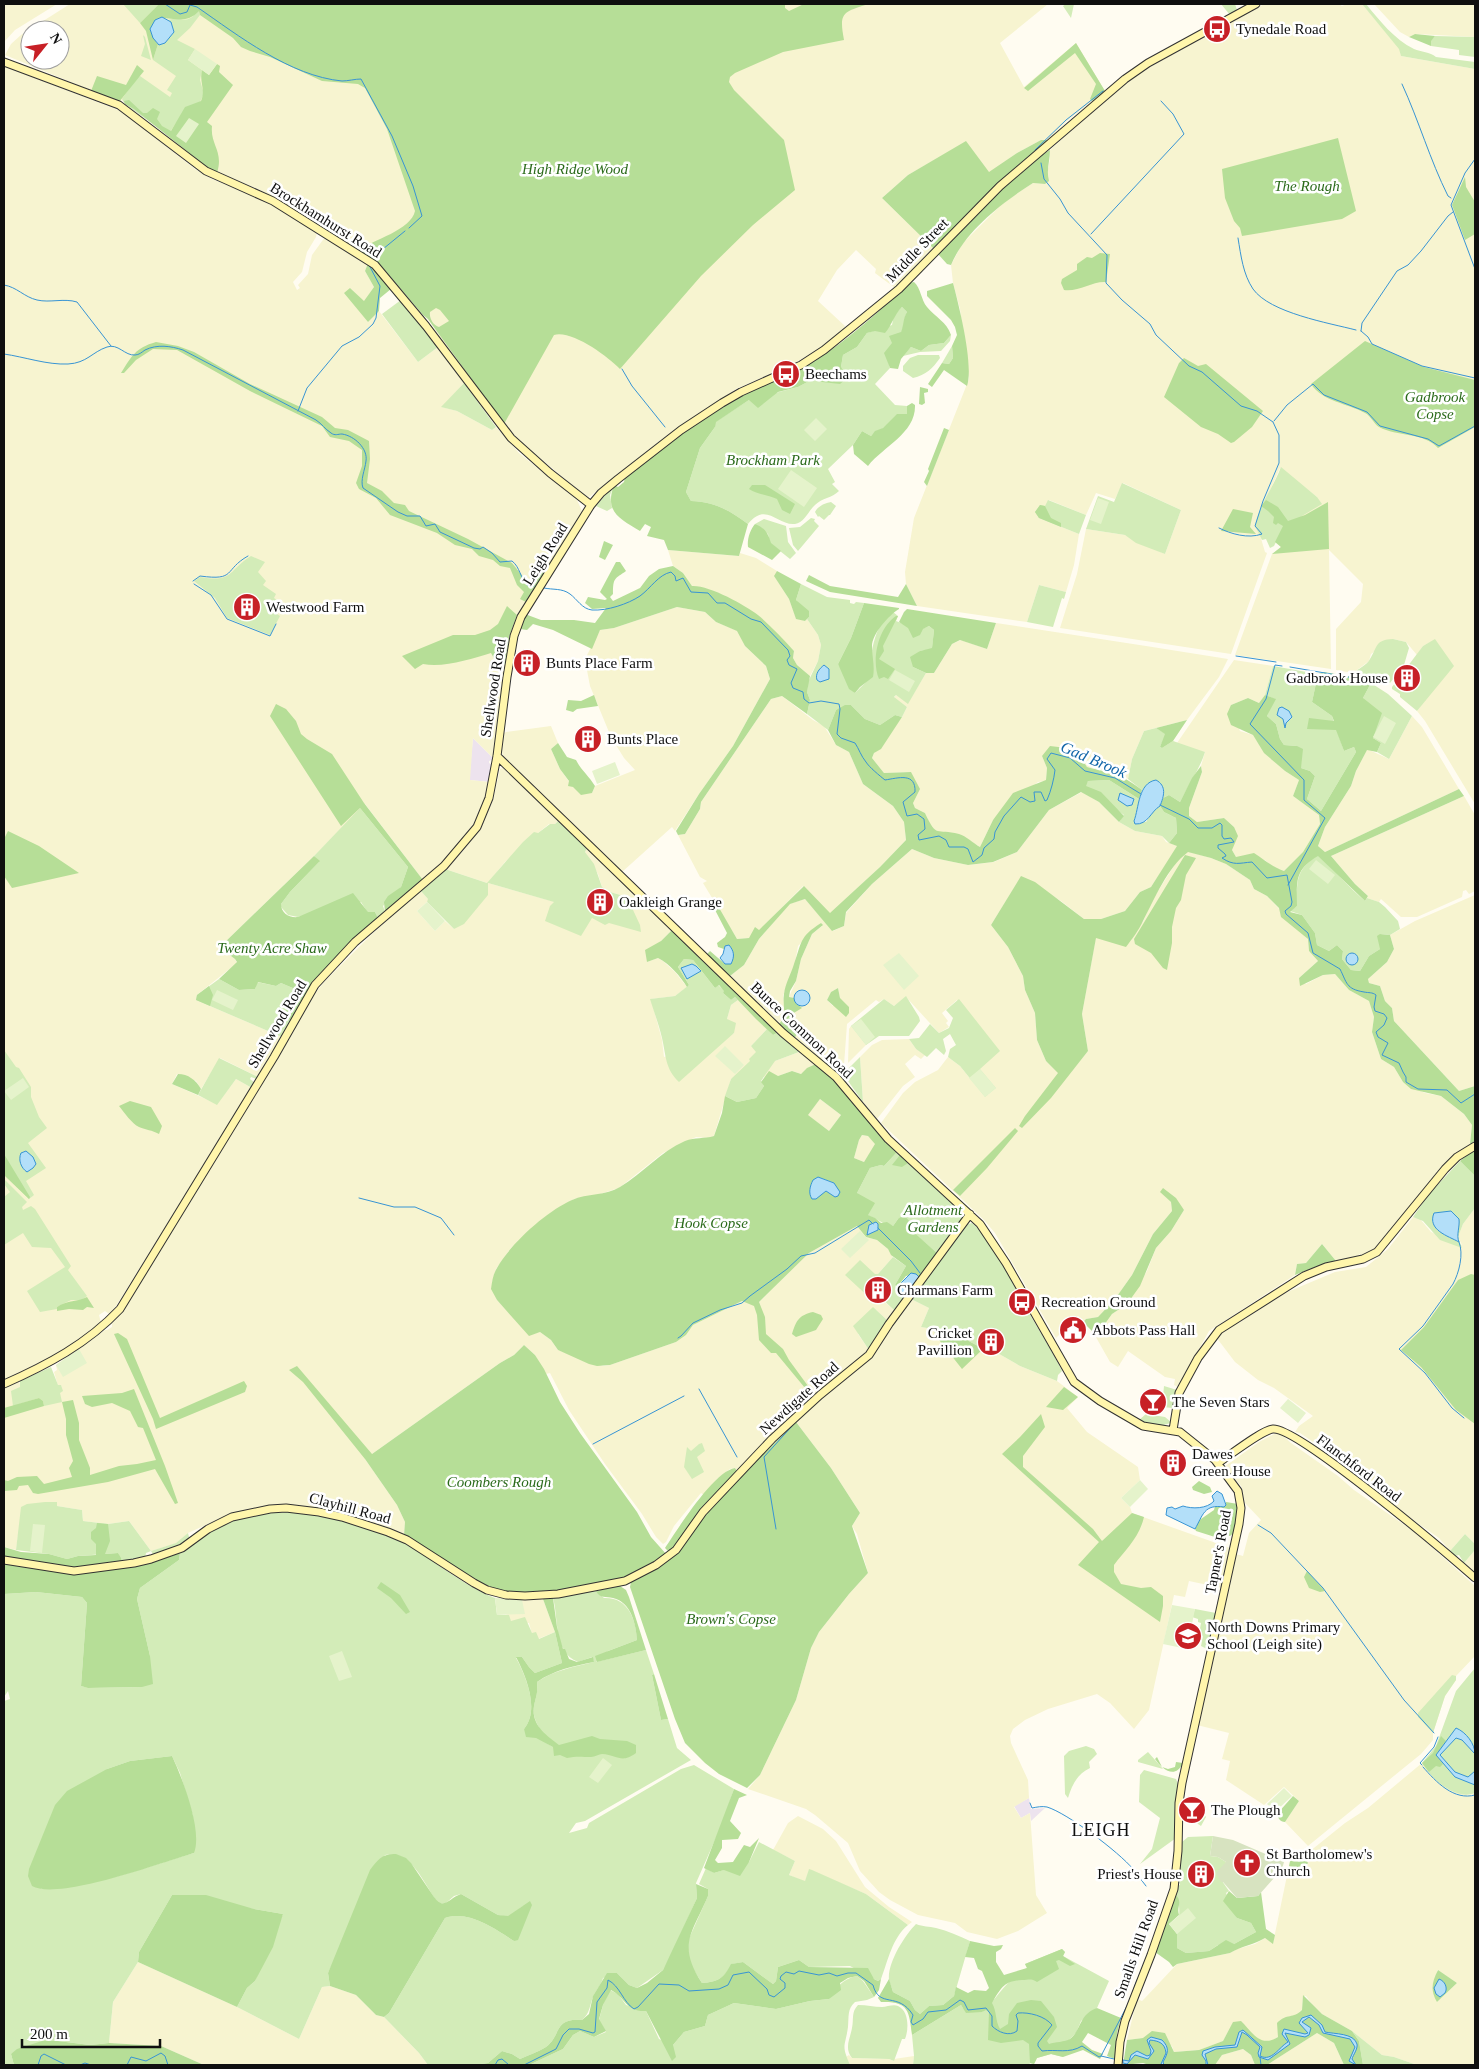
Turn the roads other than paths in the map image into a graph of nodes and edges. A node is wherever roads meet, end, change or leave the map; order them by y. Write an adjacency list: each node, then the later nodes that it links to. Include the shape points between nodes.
1 (1256, 4): 3 (street, Middle Street, via 1134,71 1000,186 899,289 850,329 801,365 741,392 681,430 601,493)
2 (4, 62): 3 (street, Brockhamhurst Road, via 119,105 206,171 274,202 375,265 420,318 511,438 550,474)
3 (591, 505): 4 (street, Leigh Road)
4 (521, 617): 5 (street, Shellwood Road, via 514,636)
5 (497, 756): 7 (street, Bunce Common Road, via 783,1033 836,1077 888,1139); 8 (street, Shellwood Road, via 487,806 477,827 444,866 355,942 314,985 264,1074 120,1309 81,1344 52,1362)
6 (1475, 1146): 9 (street, via 1452,1162 1435,1180 1378,1252 1304,1276 1219,1330 1206,1345 1181,1389)
7 (970, 1214): 9 (street, Bunce Common Road, via 990,1237 1074,1382 1142,1426); 13 (street, Newdigate Road, via 869,1355 772,1439 703,1512 676,1550)
8 (4, 1384)
9 (1173, 1430): 10 (street, Tapner's Road)
10 (1218, 1463): 12 (street, Flanchford Road, via 1265,1431 1279,1429 1346,1474 1427,1536); 14 (street, Tapner's Road, via 1238,1491 1241,1508 1186,1763 1179,1803)
11 (4, 1560): 13 (street, Clayhill Road, via 74,1570 134,1563 182,1548 232,1517 286,1508 319,1512 388,1532 407,1540 487,1590 506,1595 558,1594)
12 (1475, 1578)
13 (625, 1581)
14 (1179, 1841): 15 (street, Smalls Hill Road, via 1174,1889 1125,2021)
15 (1118, 2061)

